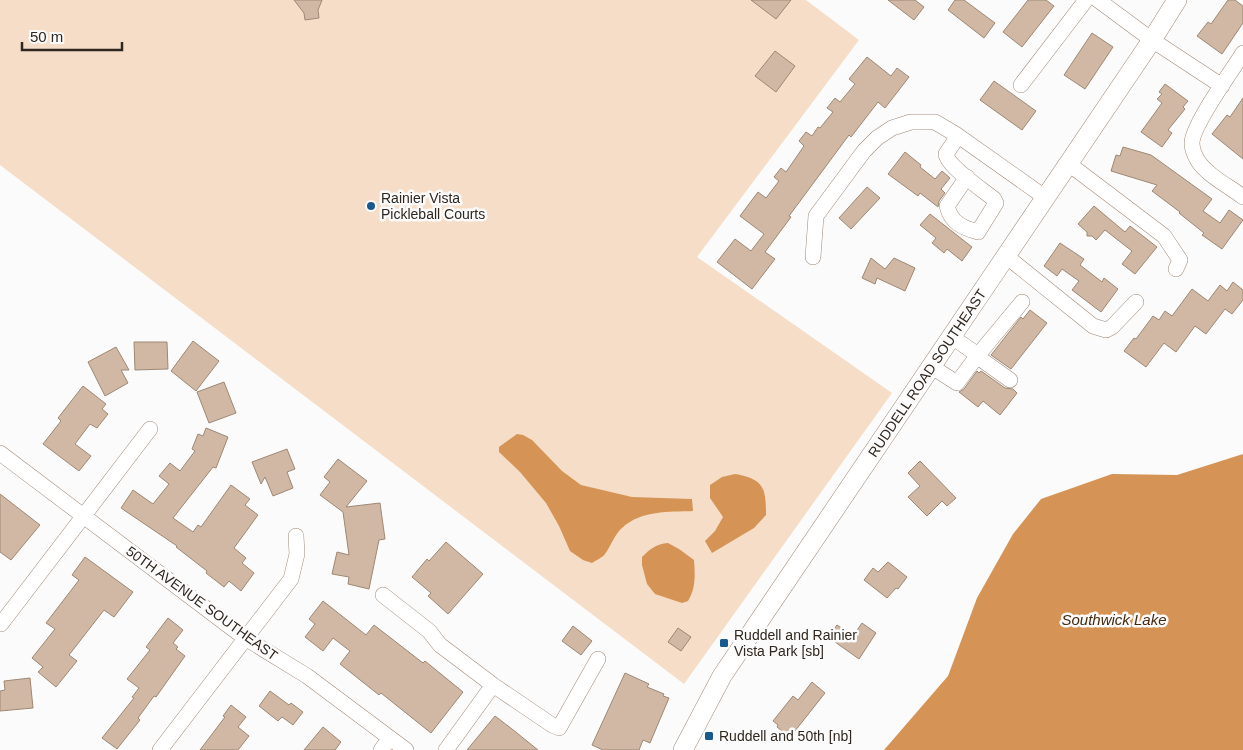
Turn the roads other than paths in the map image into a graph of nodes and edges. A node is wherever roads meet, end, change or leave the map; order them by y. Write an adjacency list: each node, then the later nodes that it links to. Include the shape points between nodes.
1 (1086, 0): 6 (street)
2 (1098, 0): 4 (street)
3 (1178, 0): 4 (main road, RUDDELL ROAD SOUTHEAST)
4 (1152, 40): 7 (street); 9 (main road, RUDDELL ROAD SOUTHEAST)
5 (1243, 53): 7 (street)
6 (1021, 85)
7 (1222, 86): 11 (street, via 1194,133 1193,148 1199,163)
8 (958, 136): 10 (street, via 946,159); 12 (street); 14 (street, via 935,122 911,122 892,128 877,138 816,216)
9 (1069, 164): 12 (main road, RUDDELL ROAD SOUTHEAST); 15 (street, via 1164,236 1180,260)
10 (967, 177)
11 (1243, 197)
12 (1046, 198): 13 (main road, RUDDELL ROAD SOUTHEAST)
13 (1006, 256): 17 (street, via 1093,326 1106,330 1112,327); 18 (main road, RUDDELL ROAD SOUTHEAST)
14 (813, 257)
15 (1176, 269)
16 (1022, 302): 19 (street)
17 (1136, 302)
18 (952, 337): 19 (street); 20 (main road, RUDDELL ROAD SOUTHEAST)
19 (978, 355): 20 (street, via 957,382); 21 (street)
20 (932, 366): 35 (main road, RUDDELL ROAD SOUTHEAST, via 722,676)
21 (1010, 380)
22 (150, 429): 24 (street)
23 (0, 453): 24 (street, 50TH AVENUE SOUTHEAST)
24 (83, 516): 27 (street); 28 (street, 50TH AVENUE SOUTHEAST)
25 (296, 536): 28 (street, via 297,554 291,579)
26 (383, 595): 30 (street)
27 (1, 624)
28 (245, 638): 31 (street, 50TH AVENUE SOUTHEAST, via 307,676); 32 (street)
29 (598, 659): 30 (street, via 559,728)
30 (493, 686): 34 (street)
31 (385, 744): 33 (street, 50TH AVENUE SOUTHEAST)
32 (160, 750)
33 (406, 750)
34 (446, 750)
35 (683, 750)

